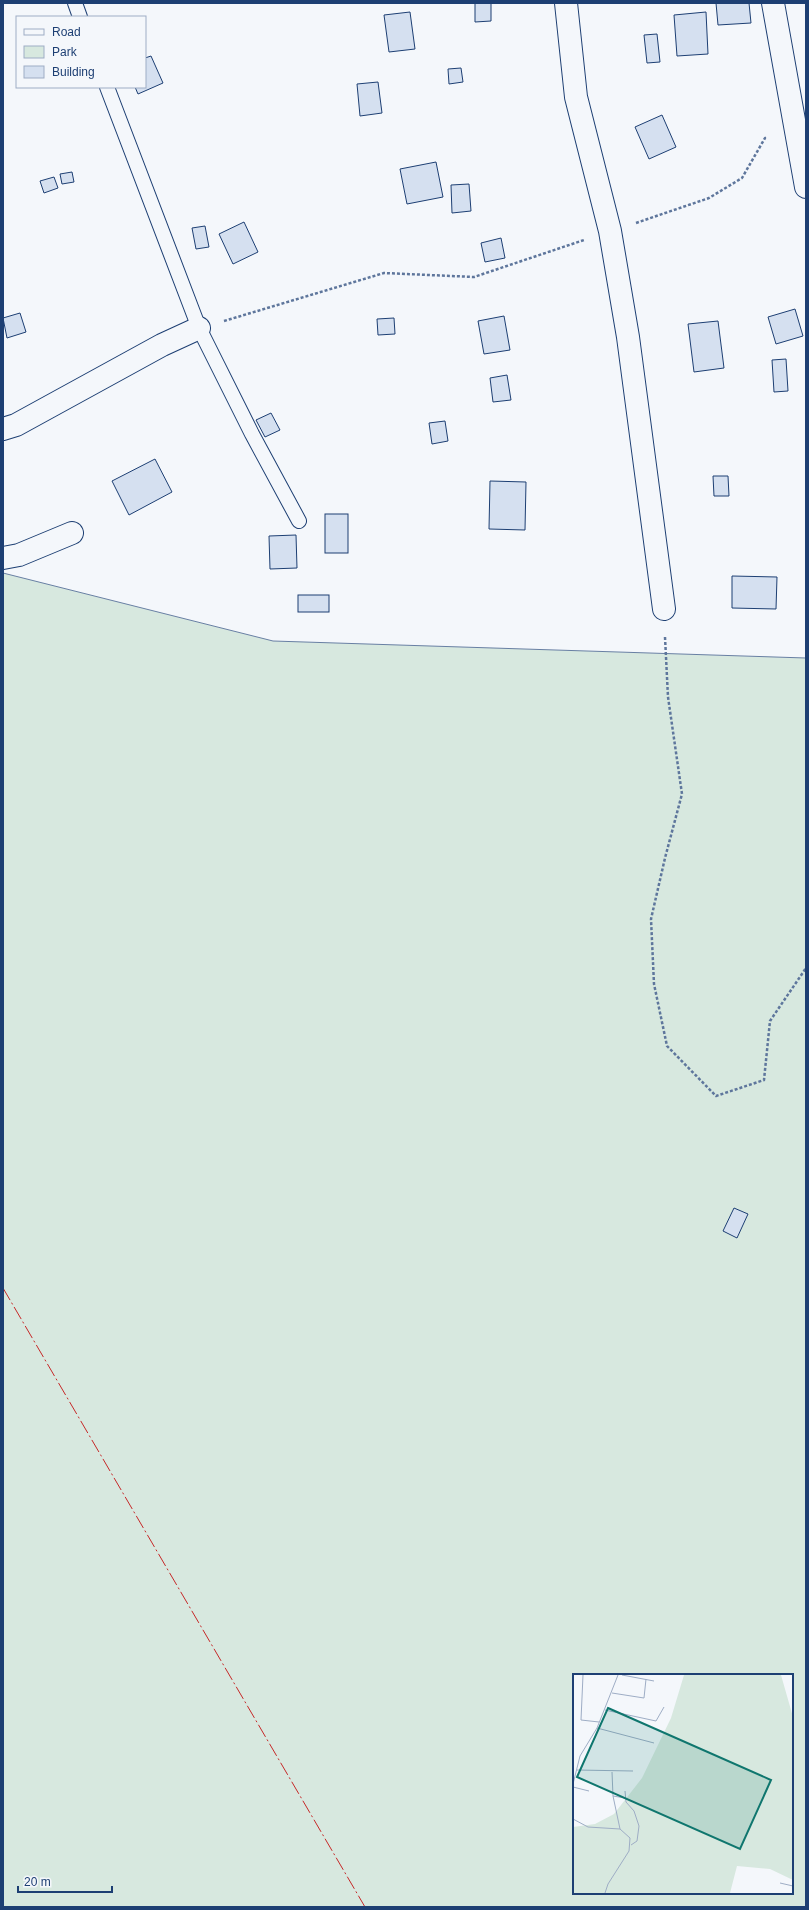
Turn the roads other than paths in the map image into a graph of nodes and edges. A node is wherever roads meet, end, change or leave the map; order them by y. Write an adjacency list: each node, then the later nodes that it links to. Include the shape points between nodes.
1 (75, 3): 4 (lane)
2 (566, 3): 12 (street, via 576,97 610,232 628,337)
3 (773, 3): 6 (street)
4 (80, 16)
5 (107, 88): 7 (lane)
6 (806, 187)
7 (199, 328): 8 (street, via 162,345 16,425); 9 (lane)
8 (3, 428)
9 (299, 521)
10 (72, 532): 11 (street)
11 (3, 558)
12 (664, 609)

